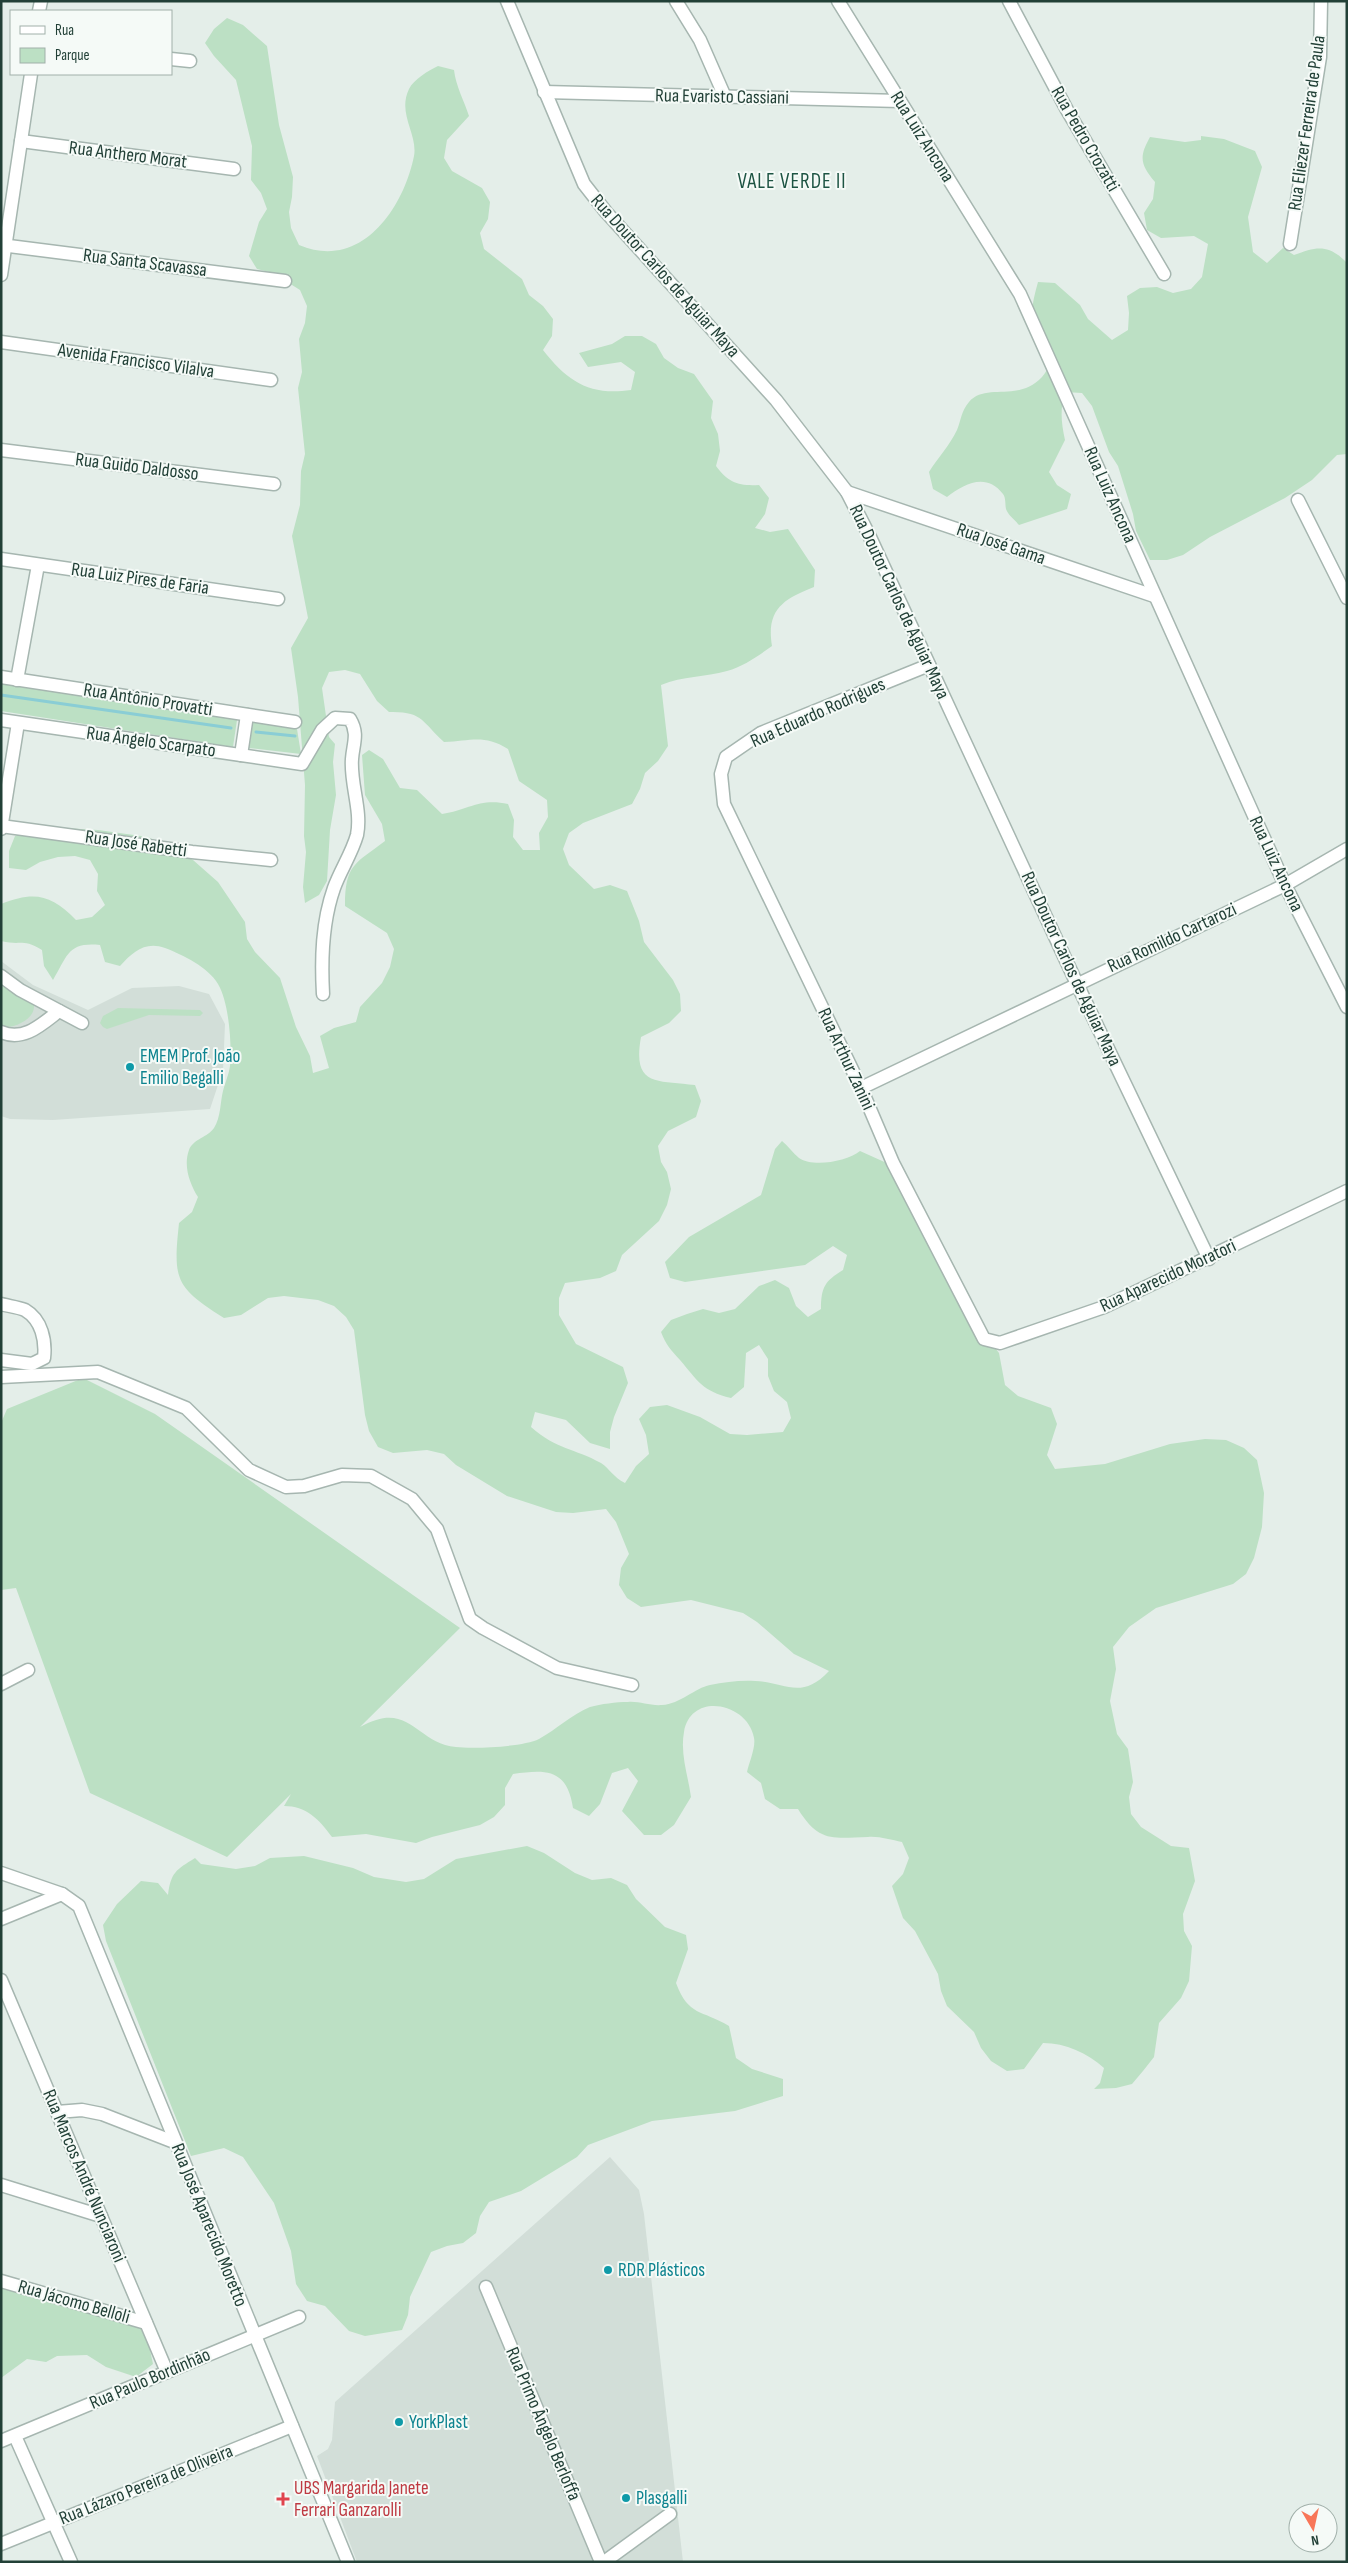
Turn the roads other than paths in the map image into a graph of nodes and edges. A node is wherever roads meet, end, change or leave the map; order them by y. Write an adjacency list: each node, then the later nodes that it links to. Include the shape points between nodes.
1 (507, 1): 9 (street, Rua Doutor Carlos de Aguiar Maya)
2 (676, 1): 10 (street, via 700,40)
3 (838, 1): 11 (street, Rua Luiz Ancona)
4 (1009, 1): 16 (street, Rua Pedro Crozatti, via 1067,110)
5 (1321, 1): 14 (street, Rua Eliezer Ferreira de Paula, via 1320,57)
6 (172, 59): 7 (street)
7 (190, 61)
8 (31, 75): 12 (street)
9 (544, 92): 10 (street, Rua Evaristo Cassiani); 23 (street, Rua Doutor Carlos de Aguiar Maya, via 584,184 776,400)
10 (725, 97): 11 (street, Rua Evaristo Cassiani)
11 (900, 101): 27 (street, Rua Luiz Ancona, via 1020,294)
12 (22, 141): 13 (street, Rua Anthero Morat); 15 (street)
13 (234, 169)
14 (1290, 244)
15 (3, 245): 17 (street); 18 (street, Rua Santa Scavassa)
16 (1164, 274)
17 (1, 275)
18 (285, 281)
19 (1, 342): 20 (street, Avenida Francisco Vilalva)
20 (270, 380)
21 (1, 450): 22 (street, Rua Guido Daldosso)
22 (274, 484)
23 (847, 492): 27 (street, Rua José Gama); 30 (street, Rua Doutor Carlos de Aguiar Maya)
24 (1298, 500): 28 (street)
25 (1, 560): 26 (street, Rua Luiz Pires de Faria)
26 (38, 565): 29 (street, Rua Luiz Pires de Faria); 32 (street)
27 (1154, 596): 42 (street, Rua Luiz Ancona)
28 (1347, 598)
29 (278, 599)
30 (929, 665): 38 (street, Rua Eduardo Rodrigues, via 761,733 726,757); 44 (street, Rua Doutor Carlos de Aguiar Maya)
31 (1, 677): 32 (street, Rua Antônio Provatti)
32 (17, 680): 33 (street, Rua Antônio Provatti)
33 (247, 715): 35 (street, Rua Antônio Provatti); 37 (street)
34 (1, 720): 36 (street, Rua Ângelo Scarpato)
35 (295, 722)
36 (18, 723): 37 (street, Rua Ângelo Scarpato); 39 (street)
37 (241, 755): 45 (street, Rua Ângelo Scarpato, via 302,764 322,730 335,718 350,719 355,728 352,760 357,835 334,889 326,918 321,957)
38 (721, 774): 50 (street, Rua Arthur Zanini, via 724,804)
39 (1, 827): 41 (street, Rua José Rabetti)
40 (1347, 849): 42 (street, Rua Romildo Cartarozi)
41 (271, 860)
42 (1285, 885): 44 (street, Rua Romildo Cartarozi); 46 (street, Rua Luiz Ancona)
43 (1, 976): 47 (street)
44 (1077, 984): 50 (street, Rua Romildo Cartarozi); 52 (street, Rua Doutor Carlos de Aguiar Maya)
45 (323, 994)
46 (1347, 1007)
47 (59, 1011): 48 (street); 49 (street, via 38,1027 22,1034 12,1037)
48 (82, 1023)
49 (1, 1032)
50 (861, 1088): 54 (street, Rua Arthur Zanini, via 894,1164)
51 (1347, 1191): 52 (street, Rua Aparecido Moratori)
52 (1208, 1258): 54 (street, Rua Aparecido Moratori, via 1104,1307 1000,1342)
53 (1, 1304): 55 (street, via 24,1310 38,1322 46,1343 44,1358 32,1364)
54 (984, 1339)
55 (1, 1360)
56 (1, 1377): 59 (street, via 98,1372 186,1408 248,1470 286,1487 304,1486 342,1475 371,1476 412,1499 437,1529 470,1618 557,1668)
57 (28, 1670): 58 (street)
58 (1, 1684)
59 (632, 1685)
60 (1, 1873): 61 (street)
61 (62, 1894): 62 (street); 65 (street, Rua José Aparecido Moretto, via 79,1906)
62 (1, 1919)
63 (1, 1980): 64 (street, Rua Marcos André Nunciaroni)
64 (57, 2112): 65 (street, via 82,2110 102,2114); 67 (street, Rua Marcos André Nunciaroni)
65 (174, 2142): 72 (street, Rua José Aparecido Moretto)
66 (1, 2185): 67 (street)
67 (101, 2216): 71 (street, Rua Marcos André Nunciaroni)
68 (1, 2281): 71 (street, Rua Jácomo Belloli)
69 (486, 2287): 82 (street, Rua Primo Ângelo Berloffa)
70 (300, 2317): 72 (street, Rua Paulo Bordinhão)
71 (146, 2323): 73 (street, Rua Marcos André Nunciaroni)
72 (254, 2335): 73 (street, Rua Paulo Bordinhão); 74 (street, Rua José Aparecido Moretto)
73 (167, 2372): 75 (street, Rua Paulo Bordinhão)
74 (292, 2426): 78 (street, Rua Lázaro Pereira de Oliveira); 81 (street, Rua José Aparecido Moretto)
75 (15, 2436): 76 (street, Rua Paulo Bordinhão); 78 (street)
76 (1, 2441)
77 (670, 2514): 82 (street)
78 (55, 2522): 79 (street, Rua Lázaro Pereira de Oliveira); 80 (street)
79 (1, 2544)
80 (71, 2562)
81 (348, 2562)
82 (602, 2562)

